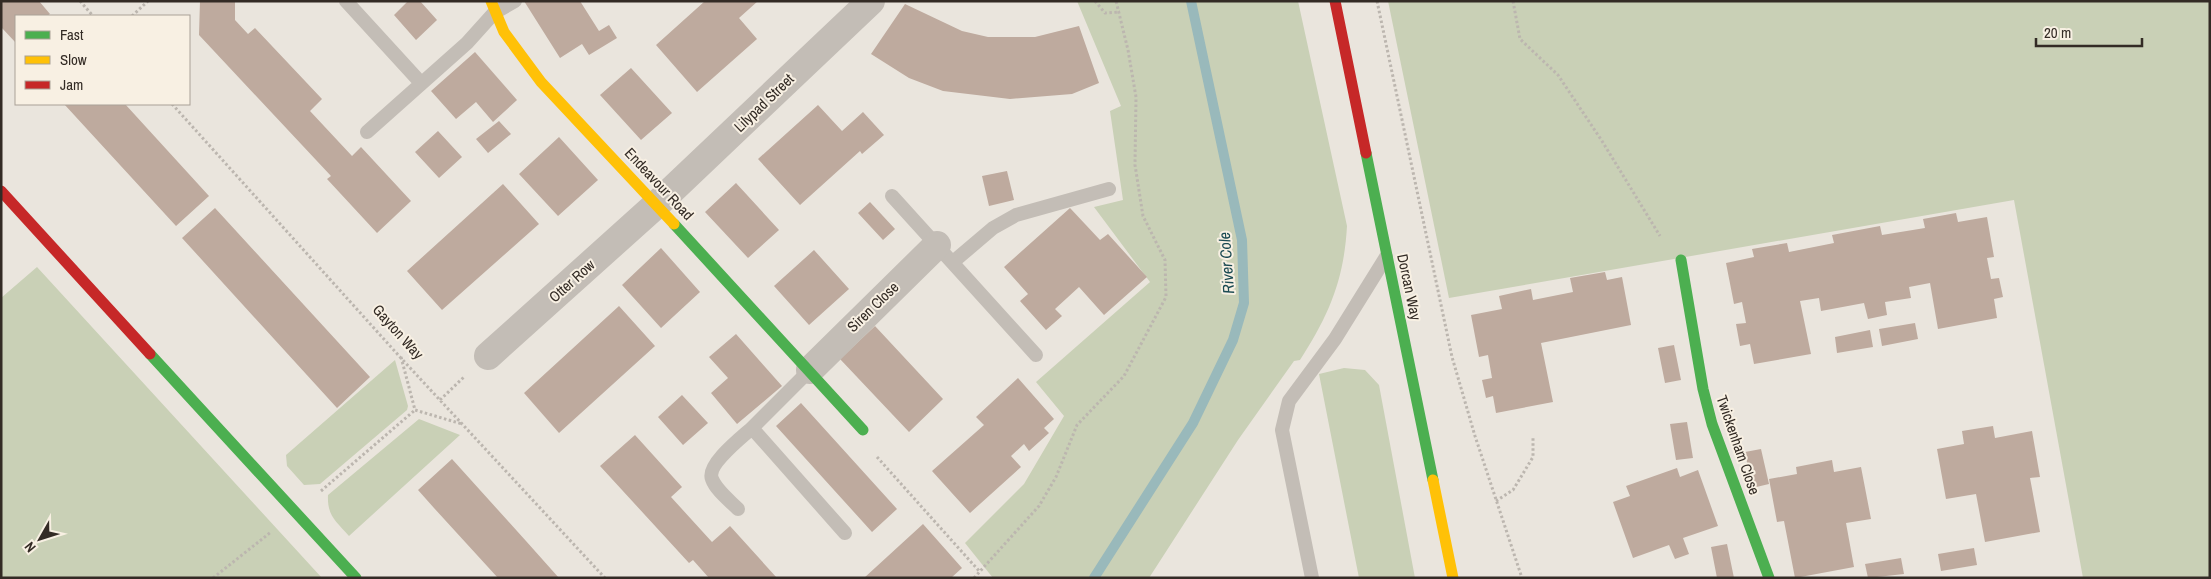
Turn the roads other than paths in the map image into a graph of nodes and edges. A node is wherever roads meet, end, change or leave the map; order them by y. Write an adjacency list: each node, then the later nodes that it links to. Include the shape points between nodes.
1 (346, 1): 6 (lane)
2 (515, 1): 5 (lane)
3 (871, 1): 11 (street, Lilypad Street)
4 (1335, 1): 13 (street, Dorcan Way)
5 (492, 7): 6 (lane, via 467,43); 11 (street, Endeavour Road, via 516,50 541,82)
6 (421, 83): 7 (lane)
7 (367, 132)
8 (1109, 190): 12 (lane, via 1016,215)
9 (1, 191): 22 (street)
10 (892, 196): 12 (lane)
11 (656, 205): 16 (street, Otter Row); 17 (street, Endeavour Road)
12 (945, 254): 15 (lane); 17 (street, Siren Close)
13 (1387, 256): 23 (lane, via 1335,339 1289,401 1282,430); 24 (street, Dorcan Way)
14 (1681, 260): 25 (street, Twickenham Close, via 1703,390 1712,424)
15 (1036, 355)
16 (488, 356)
17 (810, 370): 18 (lane); 19 (street, Endeavour Road)
18 (752, 428): 20 (lane, via 711,470 716,486); 21 (lane)
19 (863, 430)
20 (738, 509)
21 (845, 533)
22 (356, 578)
23 (1312, 578)
24 (1453, 578)
25 (1768, 578)

